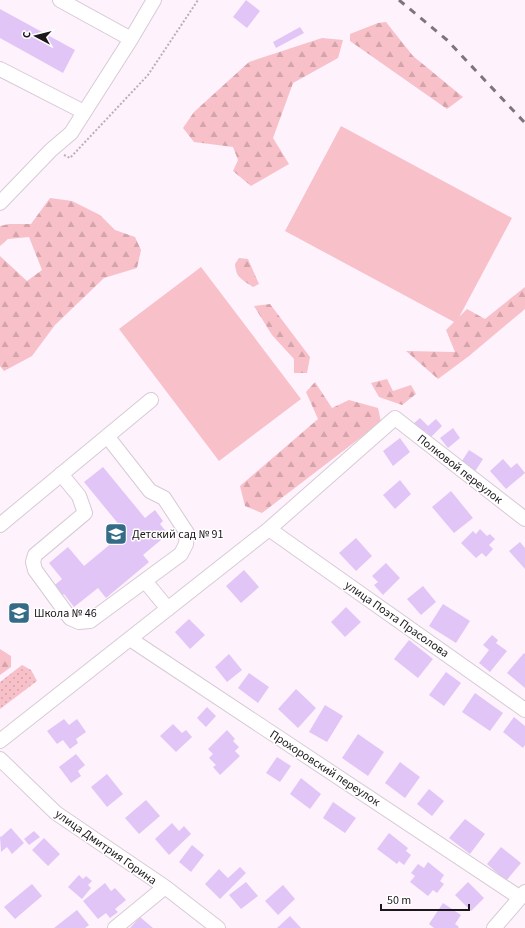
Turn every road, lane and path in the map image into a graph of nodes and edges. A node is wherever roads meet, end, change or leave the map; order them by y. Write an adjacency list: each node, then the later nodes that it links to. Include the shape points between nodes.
1 (60, 0): 4 (street)
2 (198, 0): 7 (path, via 148,75 70,158)
3 (149, 2): 4 (street)
4 (131, 39): 6 (street)
5 (0, 69): 6 (street)
6 (84, 112): 7 (street, via 71,133)
7 (51, 150): 8 (street)
8 (0, 203)
9 (151, 400): 10 (street)
10 (107, 436): 11 (street); 15 (street, via 150,491 164,498 187,533 186,544 181,554)
11 (61, 474): 13 (street); 15 (street, via 79,496 85,513 35,555 33,562 35,570 70,618 79,622 90,621)
12 (525, 520): 14 (street, Полковой переулок, via 395,418)
13 (0, 524)
14 (269, 529): 16 (street); 18 (street, улица Поэта Прасолова)
15 (145, 581): 16 (street)
16 (168, 609): 17 (street)
17 (130, 639): 19 (street); 22 (street, Прохоровский переулок)
18 (525, 710)
19 (0, 741)
20 (0, 759): 21 (street, улица Дмитрия Горина, via 56,813)
21 (165, 887): 23 (street); 24 (street, улица Дмитрия Горина)
22 (522, 894): 25 (street)
23 (115, 928)
24 (218, 928)
25 (494, 928)

